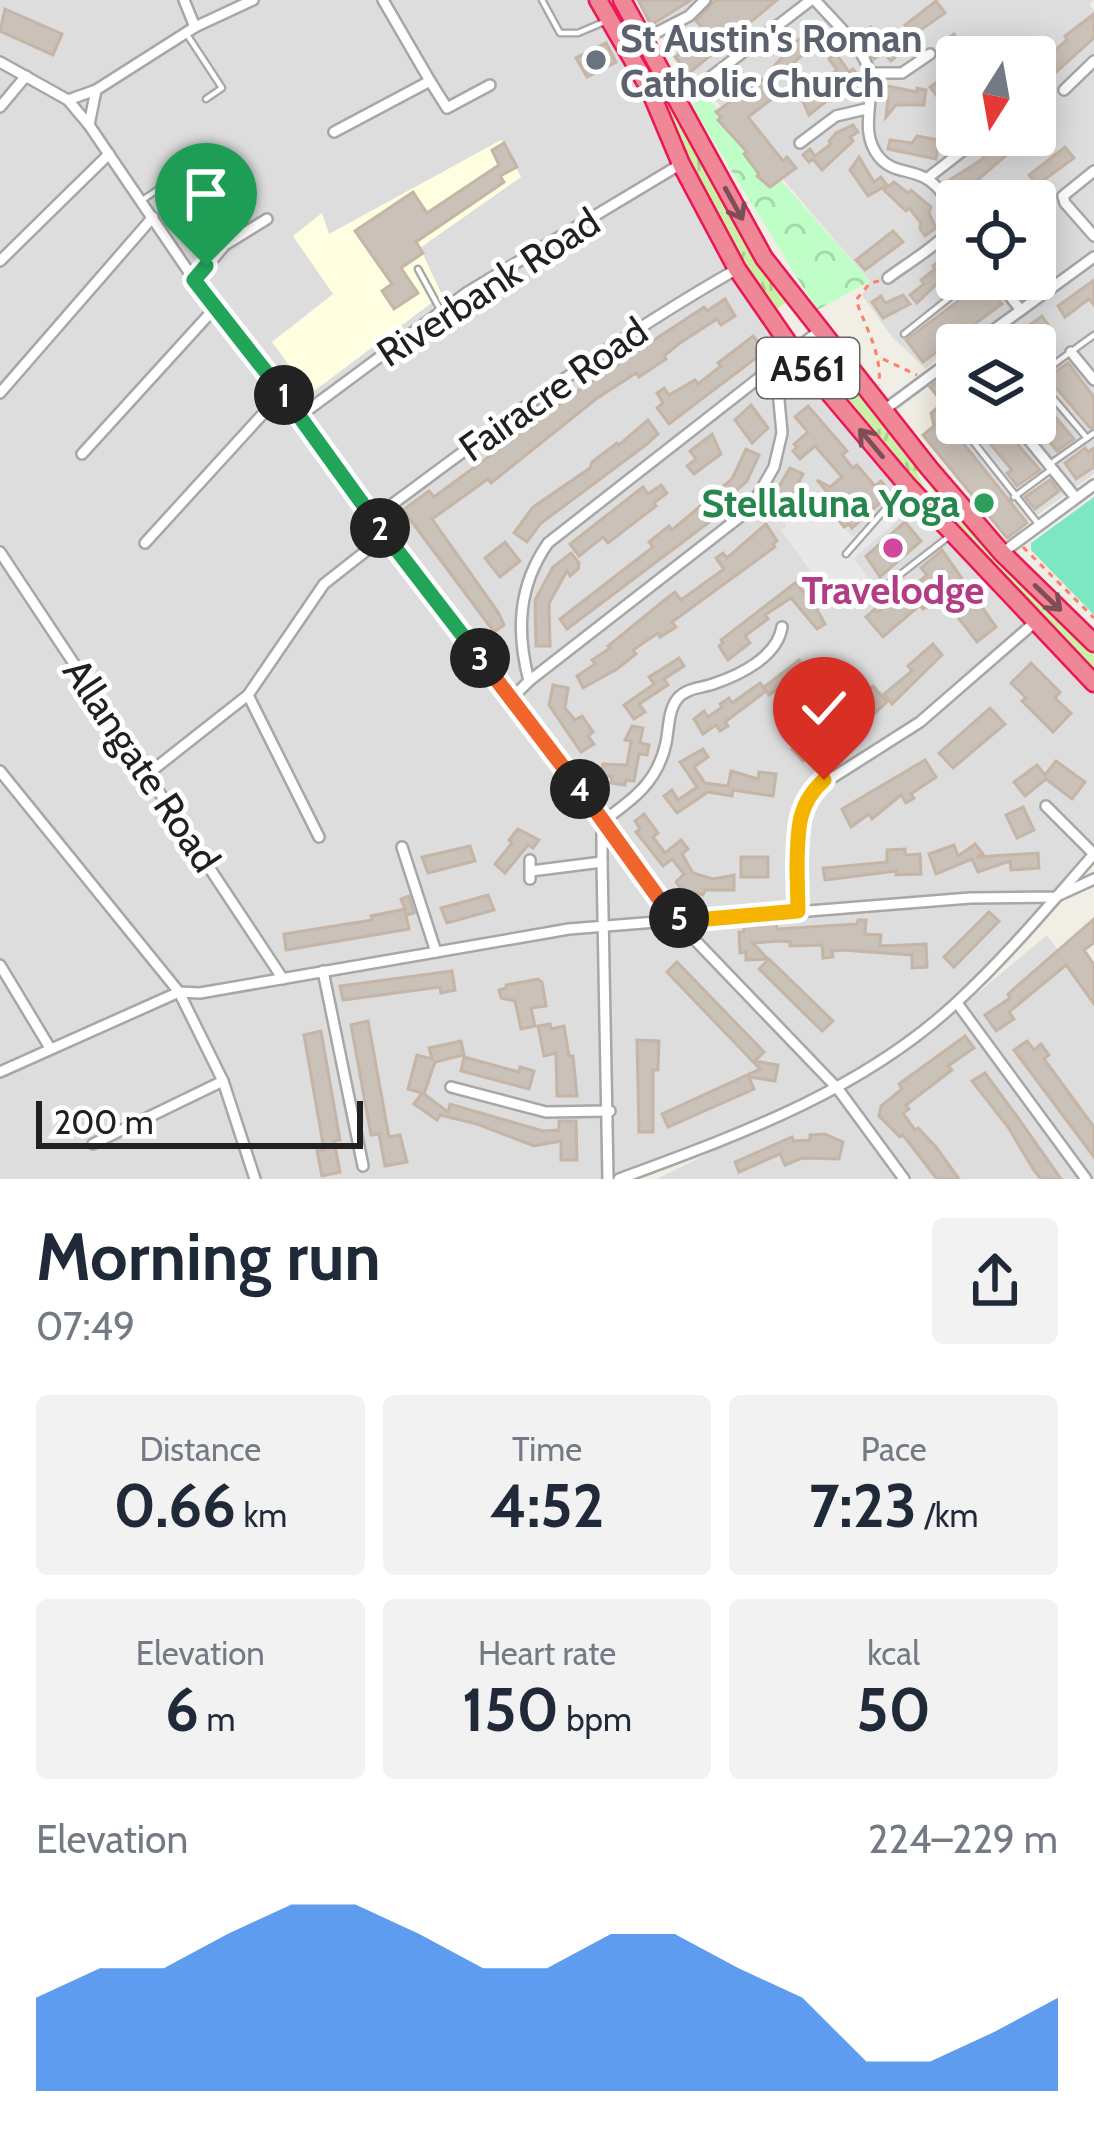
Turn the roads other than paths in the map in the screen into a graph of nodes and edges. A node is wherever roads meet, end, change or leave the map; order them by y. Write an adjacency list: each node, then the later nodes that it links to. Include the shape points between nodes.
1 (184, 0): 10 (street)
2 (253, 0): 10 (street)
3 (382, 0): 18 (street)
4 (542, 0): 9 (lane, via 560,33)
5 (598, 0): 9 (highway, A561)
6 (622, 0): 11 (highway, A561)
7 (705, 0): 11 (street)
8 (813, 0): 15 (street); 25 (street)
9 (609, 19): 34 (highway, A561)
10 (190, 30): 21 (street); 23 (lane, via 221,88)
11 (643, 39): 25 (highway, A561)
12 (911, 54): 15 (street, via 926,58 902,73)
13 (1094, 61): 16 (street)
14 (0, 62): 17 (street)
15 (870, 73): 27 (street)
16 (1083, 74): 19 (street); 22 (street)
17 (26, 76): 24 (street); 26 (street)
18 (430, 81): 20 (street, via 447,108); 30 (street)
19 (1094, 82)
20 (490, 85)
21 (96, 90): 24 (street); 29 (street)
22 (1064, 91)
23 (206, 99)
24 (68, 100): 29 (street)
25 (678, 102): 55 (highway, A561, one-way to 55, via 764,258)
26 (0, 107)
27 (866, 109): 28 (street, via 836,116 804,139); 36 (street, via 877,155)
28 (800, 124)
29 (89, 125): 31 (street)
30 (334, 132)
31 (109, 154): 37 (street); 42 (street)
32 (956, 156): 36 (street)
33 (197, 163): 37 (lane)
34 (681, 164): 45 (highway, A561); 53 (street, Riverbank Road)
35 (1094, 171): 40 (street, via 1064,196)
36 (929, 177): 43 (street, via 953,210 953,230)
37 (141, 201): 38 (street)
38 (153, 217): 47 (street); 64 (street)
39 (267, 219): 47 (street, via 225,245)
40 (1094, 236)
41 (1094, 257): 52 (street)
42 (0, 261)
43 (901, 268): 46 (street); 48 (street)
44 (418, 269): 53 (lane)
45 (737, 269): 58 (highway, A561); 79 (street, Fairacre Road, via 535,397)
46 (888, 278)
47 (194, 280): 51 (street)
48 (911, 281)
49 (947, 300): 56 (lane)
50 (1013, 300): 52 (street)
51 (214, 309): 65 (street); 73 (street)
52 (1021, 310): 54 (street)
53 (441, 311): 68 (street, Riverbank Road)
54 (1002, 324)
55 (819, 331): 58 (street); 67 (highway, A561)
56 (904, 334)
57 (1094, 335): 59 (lane)
58 (793, 350): 61 (street); 75 (highway, A561, one-way to 58)
59 (1071, 352): 60 (lane); 63 (street)
60 (1056, 363)
61 (770, 369): 91 (street, via 548,543 520,610); 91 (street, via 782,433 750,508)
62 (936, 372): 67 (street)
63 (1094, 380)
64 (0, 393)
65 (282, 393): 68 (street); 83 (street)
66 (1056, 402): 70 (lane)
67 (884, 410): 84 (highway, A561)
68 (300, 416): 79 (street)
69 (1094, 433): 70 (lane)
70 (1087, 438): 74 (lane)
71 (976, 444): 77 (lane)
72 (1032, 444): 74 (street)
73 (82, 454)
74 (1050, 467): 77 (lane); 78 (street)
75 (907, 485): 81 (highway, A561); 86 (lane)
76 (1094, 485): 78 (street)
77 (1014, 497): 80 (lane)
78 (1076, 498): 80 (street)
79 (374, 518): 82 (street)
80 (1040, 526): 84 (street)
81 (952, 534): 87 (lane); 88 (highway, A561)
82 (385, 536): 93 (street, via 324,584); 94 (street)
83 (145, 543)
84 (1010, 548): 90 (highway, A561, one-way to 90)
85 (0, 552): 96 (street, Allangate Road)
86 (845, 554)
87 (875, 595)
88 (1034, 623): 92 (highway, A561); 106 (street, via 920,722 811,792 800,814)
89 (796, 638): 98 (street, via 781,632 753,664 682,694 648,786)
90 (1094, 643)
91 (529, 681): 94 (street)
92 (1094, 682)
93 (248, 695): 96 (street); 99 (street)
94 (512, 698): 98 (street)
95 (0, 771): 113 (street)
96 (148, 773): 112 (street, Allangate Road)
97 (1046, 806): 101 (street)
98 (604, 822): 102 (street); 107 (street)
99 (319, 837)
100 (402, 848): 109 (street)
101 (1094, 854): 105 (street)
102 (602, 862): 103 (street); 108 (street)
103 (530, 870)
104 (1094, 879): 105 (street)
105 (1055, 897): 106 (street); 114 (street)
106 (798, 911): 107 (street, via 696,920)
107 (670, 914): 108 (street); 119 (street)
108 (605, 927): 109 (street); 120 (street)
109 (436, 952): 111 (street)
110 (0, 965): 115 (street)
111 (323, 971): 112 (street); 122 (street)
112 (283, 979): 113 (street)
113 (179, 992): 115 (street); 117 (street)
114 (957, 1003): 119 (street); 127 (street)
115 (50, 1048): 116 (street)
116 (0, 1072)
117 (223, 1082): 121 (street); 123 (street)
118 (451, 1087): 120 (street, via 546,1112)
119 (838, 1089): 125 (street); 126 (street)
120 (610, 1111): 124 (street)
121 (93, 1144)
122 (363, 1166)
123 (255, 1179)
124 (608, 1179)
125 (619, 1179)
126 (904, 1179)
127 (1086, 1179)

